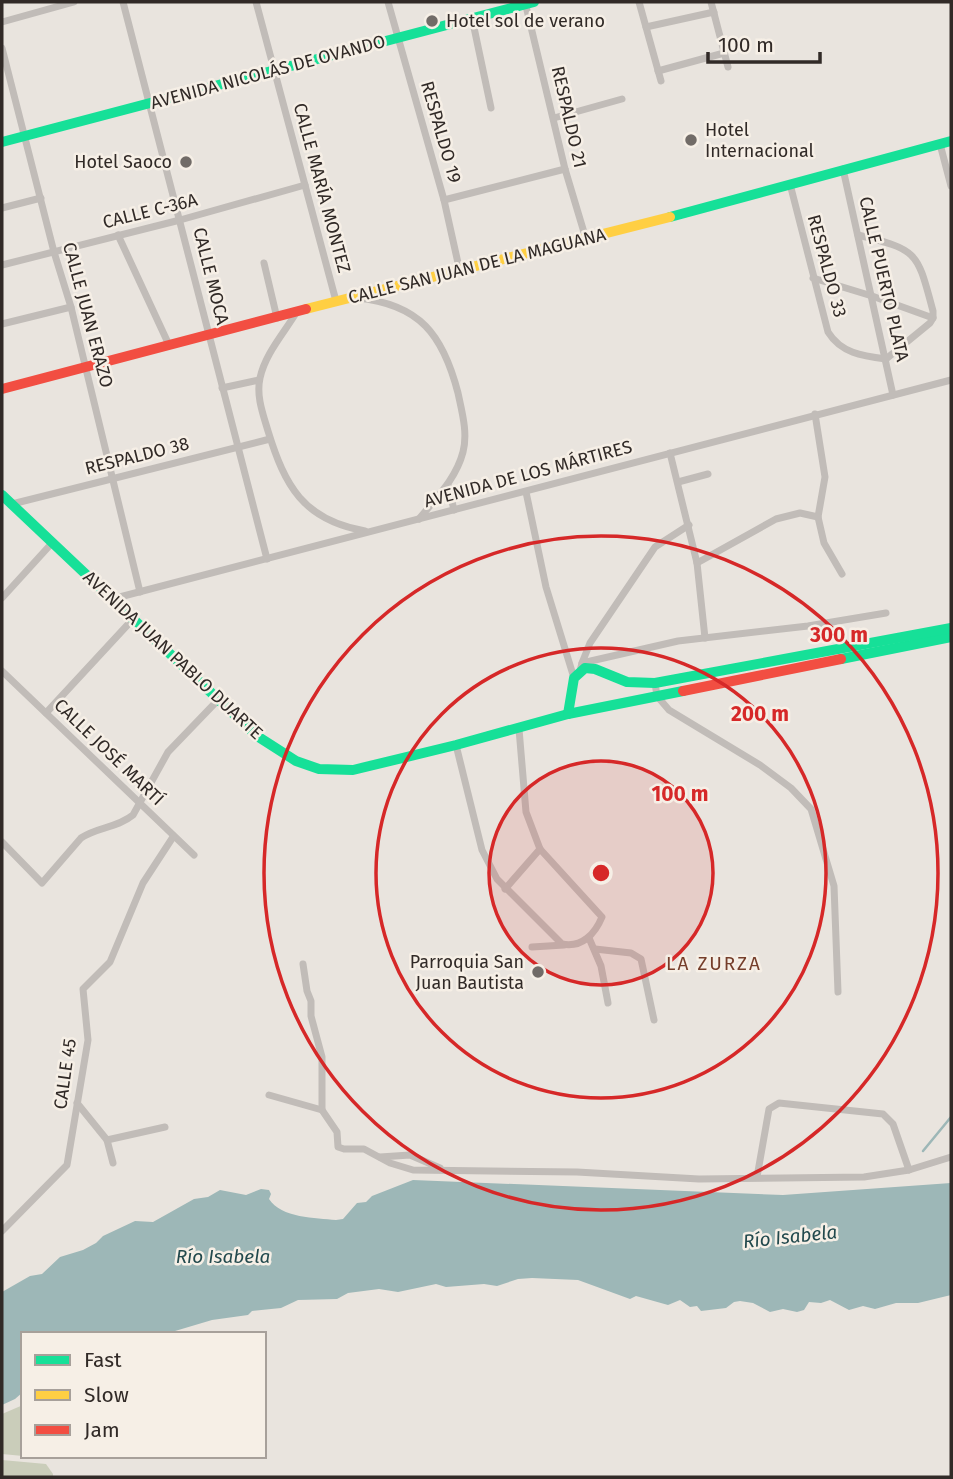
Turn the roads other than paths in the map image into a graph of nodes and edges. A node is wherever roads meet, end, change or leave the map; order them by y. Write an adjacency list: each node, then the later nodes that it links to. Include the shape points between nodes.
1 (74, 2): 10 (street)
2 (123, 2): 20 (street, CALLE MOCA)
3 (256, 2): 16 (street, CALLE MARÍA MONTEZ)
4 (388, 2): 12 (street, RESPALDO 19)
5 (528, 2): 9 (main road, AVENIDA NICOLÁS DE OVANDO); 22 (street, RESPALDO 21)
6 (639, 2): 11 (street)
7 (711, 2): 8 (street)
8 (714, 12): 11 (street); 14 (street)
9 (472, 18): 12 (main road, AVENIDA NICOLÁS DE OVANDO); 21 (street)
10 (2, 22)
11 (646, 27): 17 (street)
12 (397, 38): 16 (main road, AVENIDA NICOLÁS DE OVANDO); 33 (street, RESPALDO 19)
13 (2, 52): 23 (street, CALLE JUAN ERAZO)
14 (724, 53): 15 (street); 17 (street)
15 (728, 67)
16 (275, 71): 20 (main road, AVENIDA NICOLÁS DE OVANDO); 30 (street, CALLE MARÍA MONTEZ)
17 (658, 71): 18 (street)
18 (661, 81)
19 (622, 99): 22 (street)
20 (151, 104): 23 (main road, AVENIDA NICOLÁS DE OVANDO); 35 (street, CALLE MOCA)
21 (491, 108)
22 (554, 118): 28 (street, RESPALDO 21)
23 (26, 136): 25 (main road, AVENIDA NICOLÁS DE OVANDO); 32 (street, CALLE JUAN ERAZO)
24 (951, 141): 26 (main road, CALLE SAN JUAN DE LA MAGUANA)
25 (2, 142)
26 (940, 144): 27 (main road, CALLE SAN JUAN DE LA MAGUANA); 31 (street)
27 (843, 169): 29 (main road, CALLE SAN JUAN DE LA MAGUANA); 37 (street, CALLE PUERTO PLATA)
28 (565, 170): 33 (street); 38 (street, RESPALDO 21)
29 (790, 184): 38 (main road, CALLE SAN JUAN DE LA MAGUANA); 43 (street, RESPALDO 33)
30 (305, 185): 35 (street, CALLE C-36A); 46 (street, CALLE MARÍA MONTEZ)
31 (951, 186)
32 (41, 198): 34 (street); 39 (street, CALLE JUAN ERAZO)
33 (444, 200): 42 (street, RESPALDO 19)
34 (2, 208)
35 (180, 220): 36 (street, CALLE C-36A); 52 (street, CALLE MOCA)
36 (118, 235): 39 (street, CALLE C-36A); 53 (street)
37 (858, 235): 44 (street, CALLE PUERTO PLATA); 50 (street, via 899,246 918,262)
38 (586, 239): 42 (main road, CALLE SAN JUAN DE LA MAGUANA)
39 (54, 252): 41 (street, CALLE C-36A); 47 (street, CALLE JUAN ERAZO)
40 (264, 263): 49 (street)
41 (2, 265)
42 (460, 272): 45 (main road, CALLE SAN JUAN DE LA MAGUANA)
43 (813, 278): 44 (street); 54 (street, RESPALDO 33, via 834,342 853,353)
44 (872, 296): 50 (street); 54 (street, CALLE PUERTO PLATA)
45 (351, 297): 46 (main road, CALLE SAN JUAN DE LA MAGUANA); 68 (street, via 393,305 416,318 440,343 465,421 464,450)
46 (336, 301): 48 (main road, CALLE SAN JUAN DE LA MAGUANA)
47 (71, 307): 51 (street); 55 (street, CALLE JUAN ERAZO)
48 (296, 313): 49 (main road, CALLE SAN JUAN DE LA MAGUANA); 56 (street)
49 (277, 318): 52 (main road, CALLE SAN JUAN DE LA MAGUANA)
50 (933, 318): 54 (street)
51 (2, 324)
52 (210, 335): 53 (main road, CALLE SAN JUAN DE LA MAGUANA); 58 (street, CALLE MOCA)
53 (169, 345): 55 (main road, CALLE SAN JUAN DE LA MAGUANA)
54 (886, 359): 60 (street, CALLE PUERTO PLATA)
55 (86, 366): 59 (main road, CALLE SAN JUAN DE LA MAGUANA); 66 (street, CALLE JUAN ERAZO)
56 (259, 380): 58 (street); 62 (street)
57 (951, 380): 60 (street, AVENIDA DE LOS MÁRTIRES)
58 (222, 388): 63 (street, CALLE MOCA)
59 (2, 389)
60 (893, 395): 61 (street, AVENIDA DE LOS MÁRTIRES)
61 (815, 414): 64 (street, AVENIDA DE LOS MÁRTIRES); 73 (street, via 825,477)
62 (270, 439): 63 (street, RESPALDO 38); 76 (street, via 285,480 298,496 343,527)
63 (238, 447): 66 (street, RESPALDO 38); 78 (street, CALLE MOCA)
64 (670, 453): 67 (street); 69 (street, AVENIDA DE LOS MÁRTIRES)
65 (708, 474): 67 (street)
66 (114, 477): 71 (street, RESPALDO 38); 81 (street, CALLE JUAN ERAZO)
67 (678, 482): 75 (street)
68 (448, 485): 72 (street); 74 (street)
69 (526, 492): 72 (street, AVENIDA DE LOS MÁRTIRES); 90 (street, via 546,587)
70 (2, 495): 71 (main road, AVENIDA JUAN PABLO DUARTE)
71 (12, 504): 77 (main road, AVENIDA JUAN PABLO DUARTE)
72 (454, 510): 74 (street, AVENIDA DE LOS MÁRTIRES)
73 (818, 517): 79 (street, via 800,513 776,519); 80 (street, via 824,543)
74 (418, 519): 76 (street, AVENIDA DE LOS MÁRTIRES)
75 (689, 525): 79 (street); 90 (street, via 655,547 590,643)
76 (368, 532): 78 (street, AVENIDA DE LOS MÁRTIRES)
77 (52, 543): 82 (street); 83 (main road, AVENIDA JUAN PABLO DUARTE)
78 (267, 558): 81 (street, AVENIDA DE LOS MÁRTIRES)
79 (697, 563): 88 (street)
80 (842, 574)
81 (140, 592): 83 (street, AVENIDA DE LOS MÁRTIRES)
82 (2, 598)
83 (112, 599): 85 (main road, AVENIDA JUAN PABLO DUARTE)
84 (886, 612): 88 (street, via 828,624)
85 (133, 619): 93 (main road, AVENIDA JUAN PABLO DUARTE); 94 (street)
86 (951, 628): 91 (main road)
87 (951, 637): 92 (main road, AVENIDA JUAN PABLO DUARTE)
88 (705, 638): 90 (street, via 669,642)
89 (2, 671): 94 (street, CALLE JOSÉ MARTÍ)
90 (578, 671): 91 (main road, via 591,668 627,682); 95 (main road)
91 (655, 683): 92 (street)
92 (657, 696): 95 (main road, AVENIDA JUAN PABLO DUARTE); 109 (street, via 669,710 791,788 811,809 834,886)
93 (218, 699): 97 (main road, AVENIDA JUAN PABLO DUARTE, via 257,736 318,769 362,769); 98 (street, via 168,752)
94 (46, 713): 98 (street, CALLE JOSÉ MARTÍ)
95 (568, 714): 96 (main road, AVENIDA JUAN PABLO DUARTE)
96 (519, 729): 97 (main road, AVENIDA JUAN PABLO DUARTE); 101 (street, via 526,812)
97 (456, 745): 103 (street, via 482,850)
98 (140, 804): 99 (street, CALLE JOSÉ MARTÍ); 100 (street, via 124,823 81,838 42,883)
99 (173, 836): 102 (street, CALLE JOSÉ MARTÍ); 113 (street, CALLE 45, via 143,883 110,962 83,989 88,1040)
100 (2, 842)
101 (540, 849): 103 (street); 104 (street, via 601,913 602,920)
102 (194, 855)
103 (505, 889): 105 (street)
104 (589, 938): 105 (street); 107 (street)
105 (568, 945): 106 (street)
106 (532, 947)
107 (595, 950): 110 (street); 111 (street, via 631,953 641,959)
108 (303, 964): 114 (street, via 322,1057)
109 (838, 992)
110 (608, 1003)
111 (654, 1020)
112 (269, 1095): 114 (street)
113 (77, 1103): 116 (street); 123 (street, CALLE 45, via 67,1165)
114 (322, 1110): 117 (street, via 337,1132 338,1147 364,1149)
115 (165, 1127): 116 (street)
116 (107, 1140): 119 (street)
117 (380, 1157): 121 (street, via 404,1169); 121 (street, via 410,1155)
118 (951, 1157): 120 (street)
119 (113, 1163)
120 (909, 1170): 122 (street, via 864,1177); 122 (street, via 893,1124 883,1114 779,1102 769,1109)
121 (447, 1171): 122 (street)
122 (757, 1177)
123 (2, 1231)

